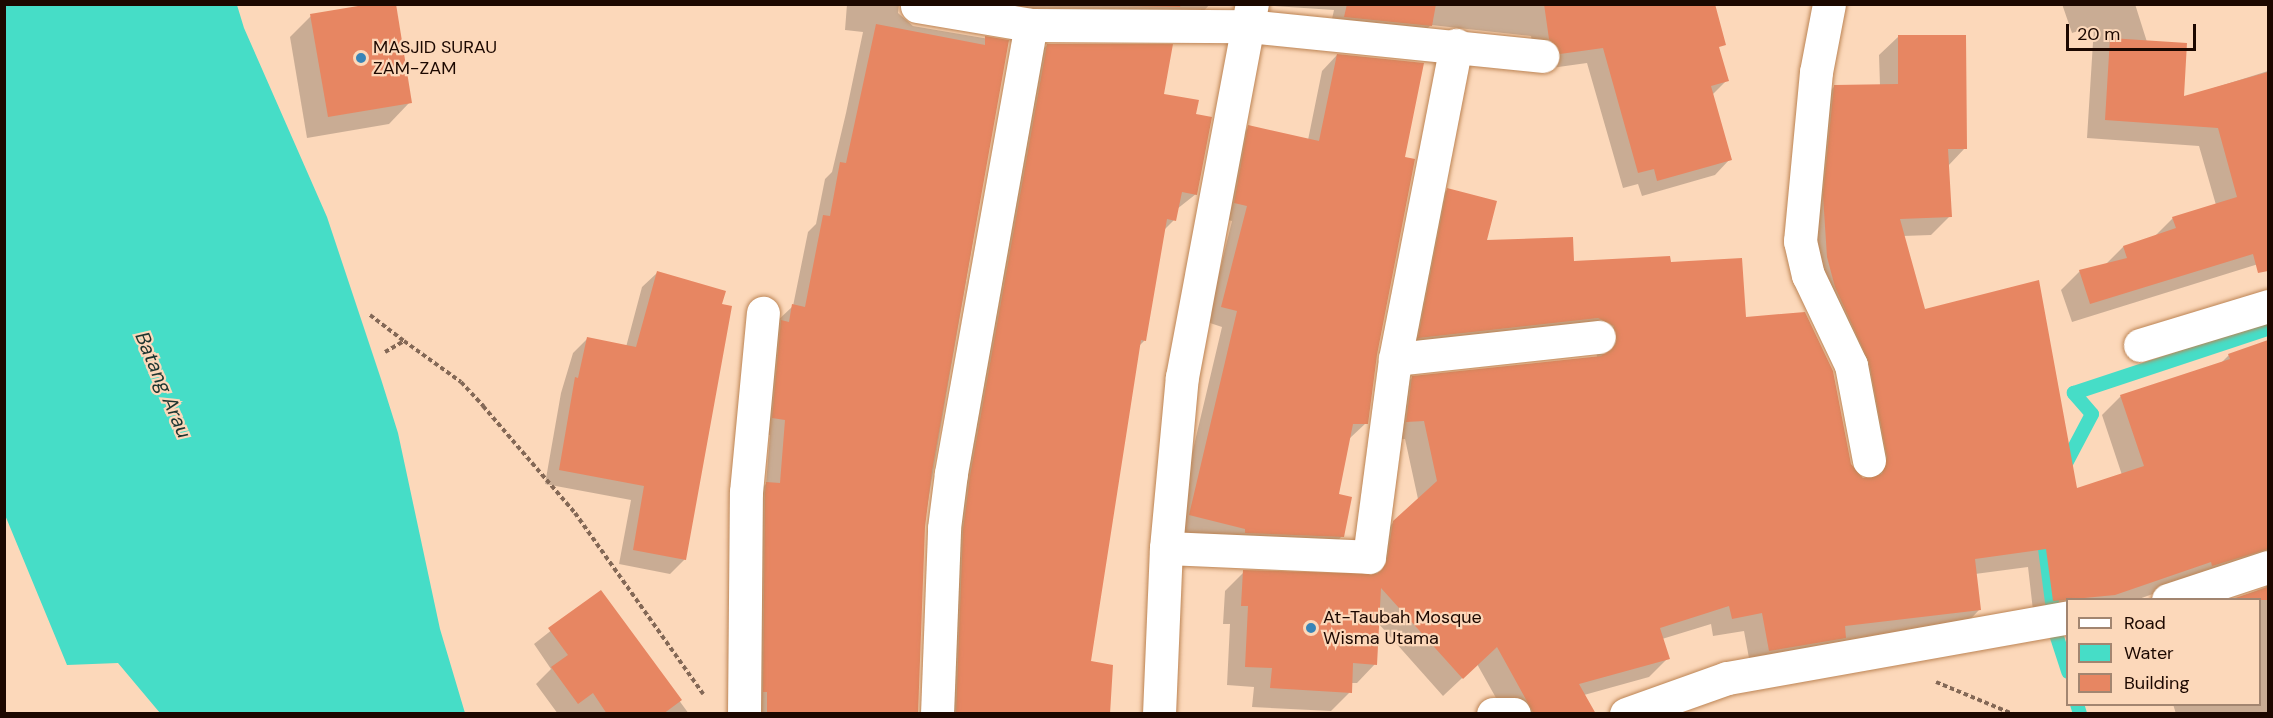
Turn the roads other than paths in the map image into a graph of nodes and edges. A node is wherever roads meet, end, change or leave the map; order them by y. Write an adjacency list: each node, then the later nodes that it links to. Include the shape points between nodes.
1 (1829, 4): 12 (street, via 1816,72 1800,241 1808,274 1851,365)
2 (917, 6): 4 (street)
3 (1250, 15): 4 (street); 5 (street); 13 (street, via 1184,365)
4 (1031, 25): 18 (street, via 951,473 944,528)
5 (1456, 45): 6 (street); 11 (street)
6 (1542, 56)
7 (2268, 306): 10 (street)
8 (763, 313): 17 (street, via 746,492)
9 (1599, 337): 11 (street)
10 (2140, 345)
11 (1395, 359): 13 (street, via 1369,557)
12 (1869, 460)
13 (1166, 548): 19 (street)
14 (2268, 567): 15 (street)
15 (2174, 598)
16 (2066, 617): 22 (street, via 1727,678)
17 (744, 714)
18 (938, 714)
19 (1159, 714)
20 (1493, 714): 21 (street)
21 (1514, 714)
22 (1626, 714)

